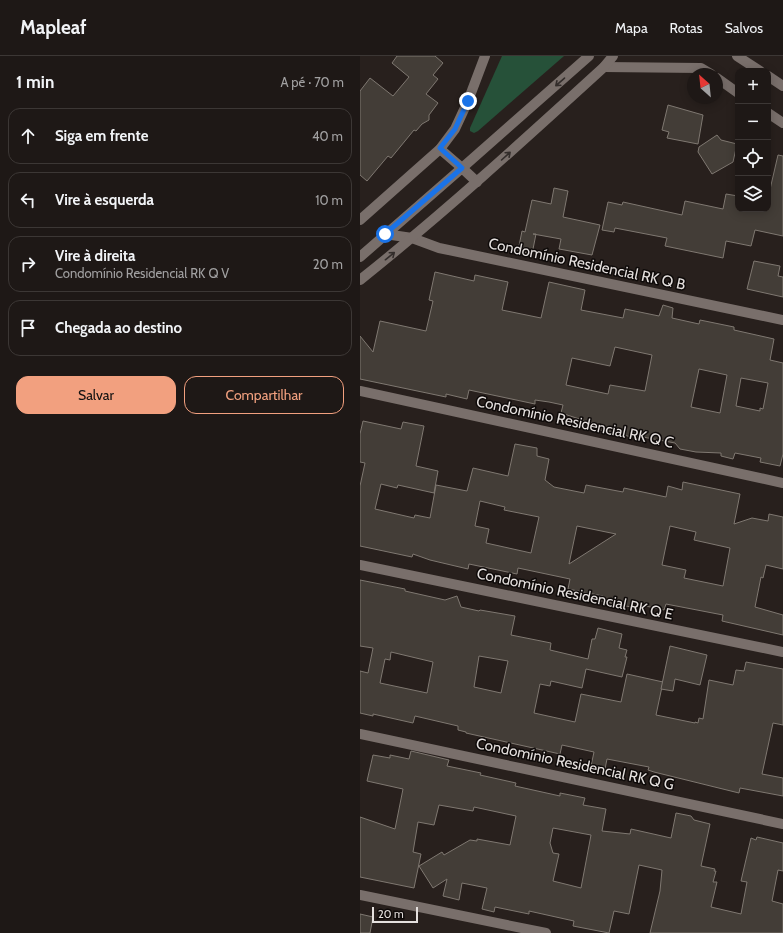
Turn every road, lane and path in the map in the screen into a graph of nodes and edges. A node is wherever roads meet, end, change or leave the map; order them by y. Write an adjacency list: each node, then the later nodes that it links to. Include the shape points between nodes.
1 (485, 56): 14 (street, via 455,129)
2 (589, 56): 15 (street, one-way to 15)
3 (613, 56): 5 (street)
4 (737, 56): 7 (street)
5 (604, 67): 6 (street); 16 (street, one-way to 5)
6 (701, 68)
7 (755, 68)
8 (771, 78): 10 (street)
9 (723, 82): 11 (street)
10 (783, 86)
11 (735, 90)
12 (771, 115): 13 (street)
13 (783, 123)
14 (440, 148): 15 (street); 17 (street)
15 (462, 168): 16 (street); 18 (street)
16 (477, 182): 19 (street)
17 (360, 220)
18 (385, 234): 19 (street, Condomínio Residencial RK Q B); 20 (street)
19 (412, 238): 21 (street, one-way to 19); 22 (street, Condomínio Residencial RK Q B, via 439,248)
20 (360, 256)
21 (360, 280)
22 (783, 320)
23 (360, 391): 24 (street, Condomínio Residencial RK Q C)
24 (783, 483)
25 (360, 565): 26 (street, Condomínio Residencial RK Q E)
26 (783, 652)
27 (360, 734): 28 (street, Condomínio Residencial RK Q G)
28 (783, 824)
29 (360, 895): 30 (street)
30 (546, 933)

